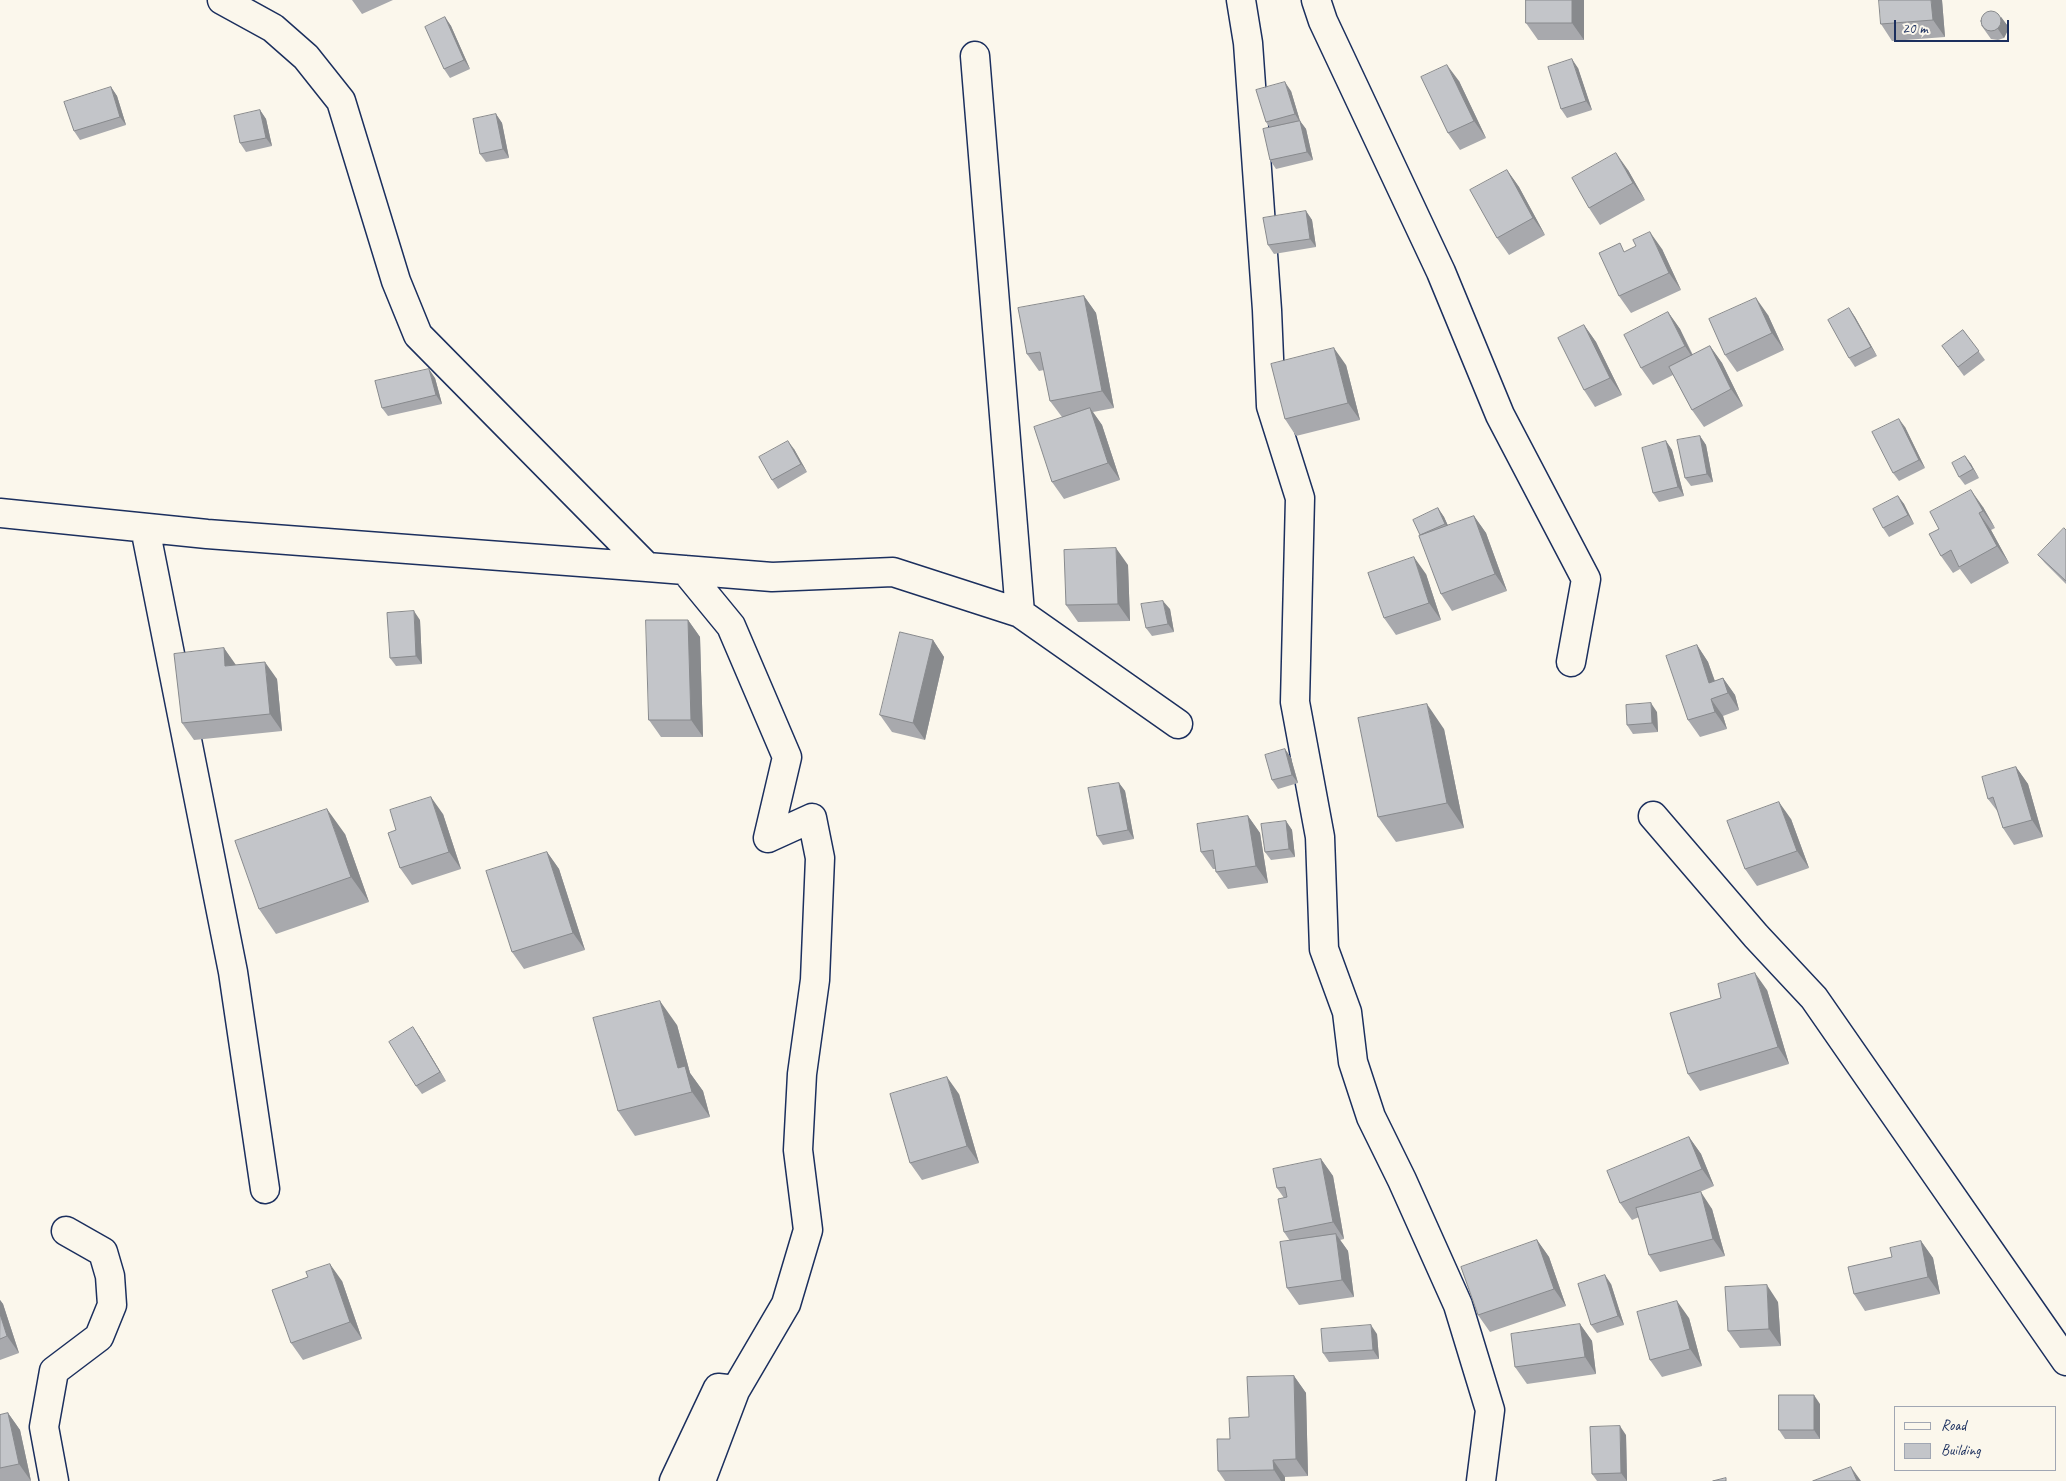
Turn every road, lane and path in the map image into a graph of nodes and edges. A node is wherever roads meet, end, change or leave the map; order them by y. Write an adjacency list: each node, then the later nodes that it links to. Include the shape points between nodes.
1 (222, 0): 7 (street, via 273,28 306,57 340,101 396,281 418,336)
2 (1241, 0): 20 (street, via 1248,43 1271,406 1300,498 1295,702 1320,837 1324,949 1348,1012 1353,1062 1371,1117 1458,1305 1490,1410)
3 (1316, 0): 10 (street, via 1441,272 1500,416 1586,579)
4 (975, 56): 9 (street)
5 (0, 513): 6 (street)
6 (145, 528): 7 (street); 13 (street, via 232,972)
7 (647, 567): 8 (street)
8 (685, 570): 9 (street, via 772,577 893,572); 16 (street, via 731,626 787,757 768,838 812,818 820,858 815,980 802,1074 798,1150 808,1230 786,1304)
9 (1020, 613): 11 (street)
10 (1571, 662)
11 (1178, 724)
12 (1653, 816): 15 (street, via 1814,998)
13 (265, 1189)
14 (66, 1231): 17 (street, via 103,1252 110,1276 112,1305 99,1337 54,1372 44,1427)
15 (2066, 1361)
16 (735, 1391): 18 (street, via 718,1388); 19 (street)
17 (54, 1481)
18 (674, 1481)
19 (701, 1481)
20 (1481, 1481)

